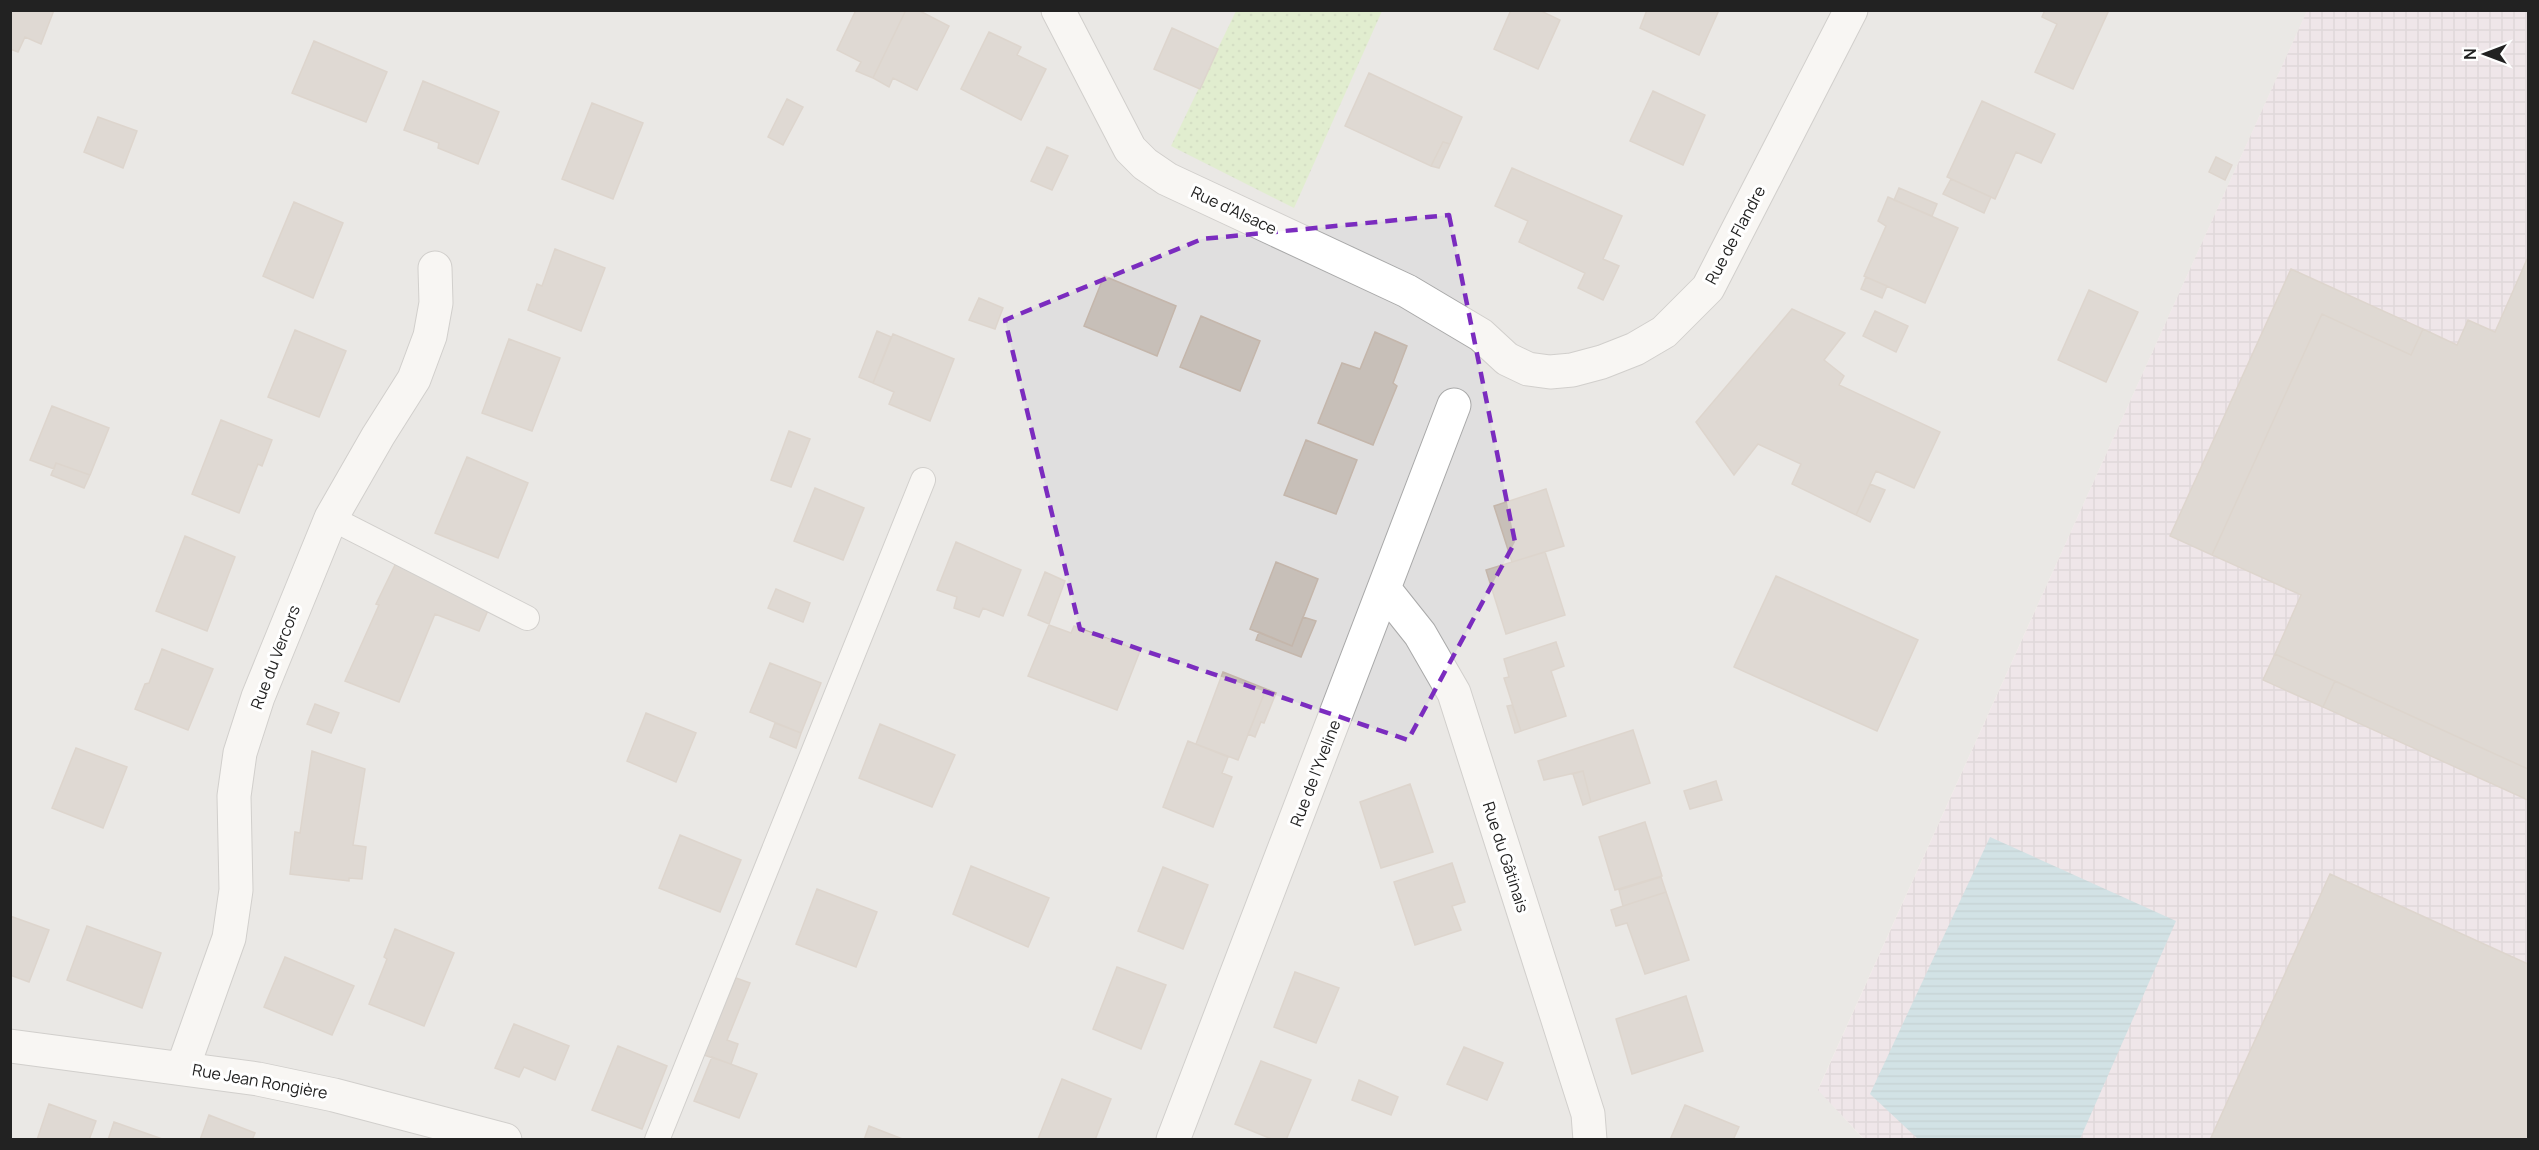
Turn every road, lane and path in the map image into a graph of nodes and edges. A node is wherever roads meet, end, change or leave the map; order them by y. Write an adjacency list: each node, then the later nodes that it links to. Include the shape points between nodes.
1 (1058, 10): 4 (street, Rue d'Alsace, via 1117,128 1145,164 1167,178 1407,291)
2 (1851, 10): 4 (street, Rue de Flandre, via 1708,288 1664,332 1602,362 1550,372 1528,369 1507,359)
3 (435, 268): 7 (street, Rue du Vercors, via 436,303 430,336 414,379)
4 (1481, 335)
5 (1455, 405): 8 (street, Rue de l'Yveline)
6 (923, 480): 13 (lane)
7 (331, 518): 9 (lane); 11 (street, Rue du Vercors, via 258,697 240,753 234,796 236,890 229,938)
8 (1385, 590): 14 (street, Rue de l'Yveline); 15 (street, Rue du Gâtinais, via 1420,634 1454,693 1588,1114)
9 (527, 618)
10 (10, 1046): 11 (street, Rue Jean Rongière)
11 (183, 1068): 12 (street, Rue Jean Rongière, via 258,1078)
12 (505, 1140)
13 (657, 1140)
14 (1173, 1140)
15 (1590, 1140)

